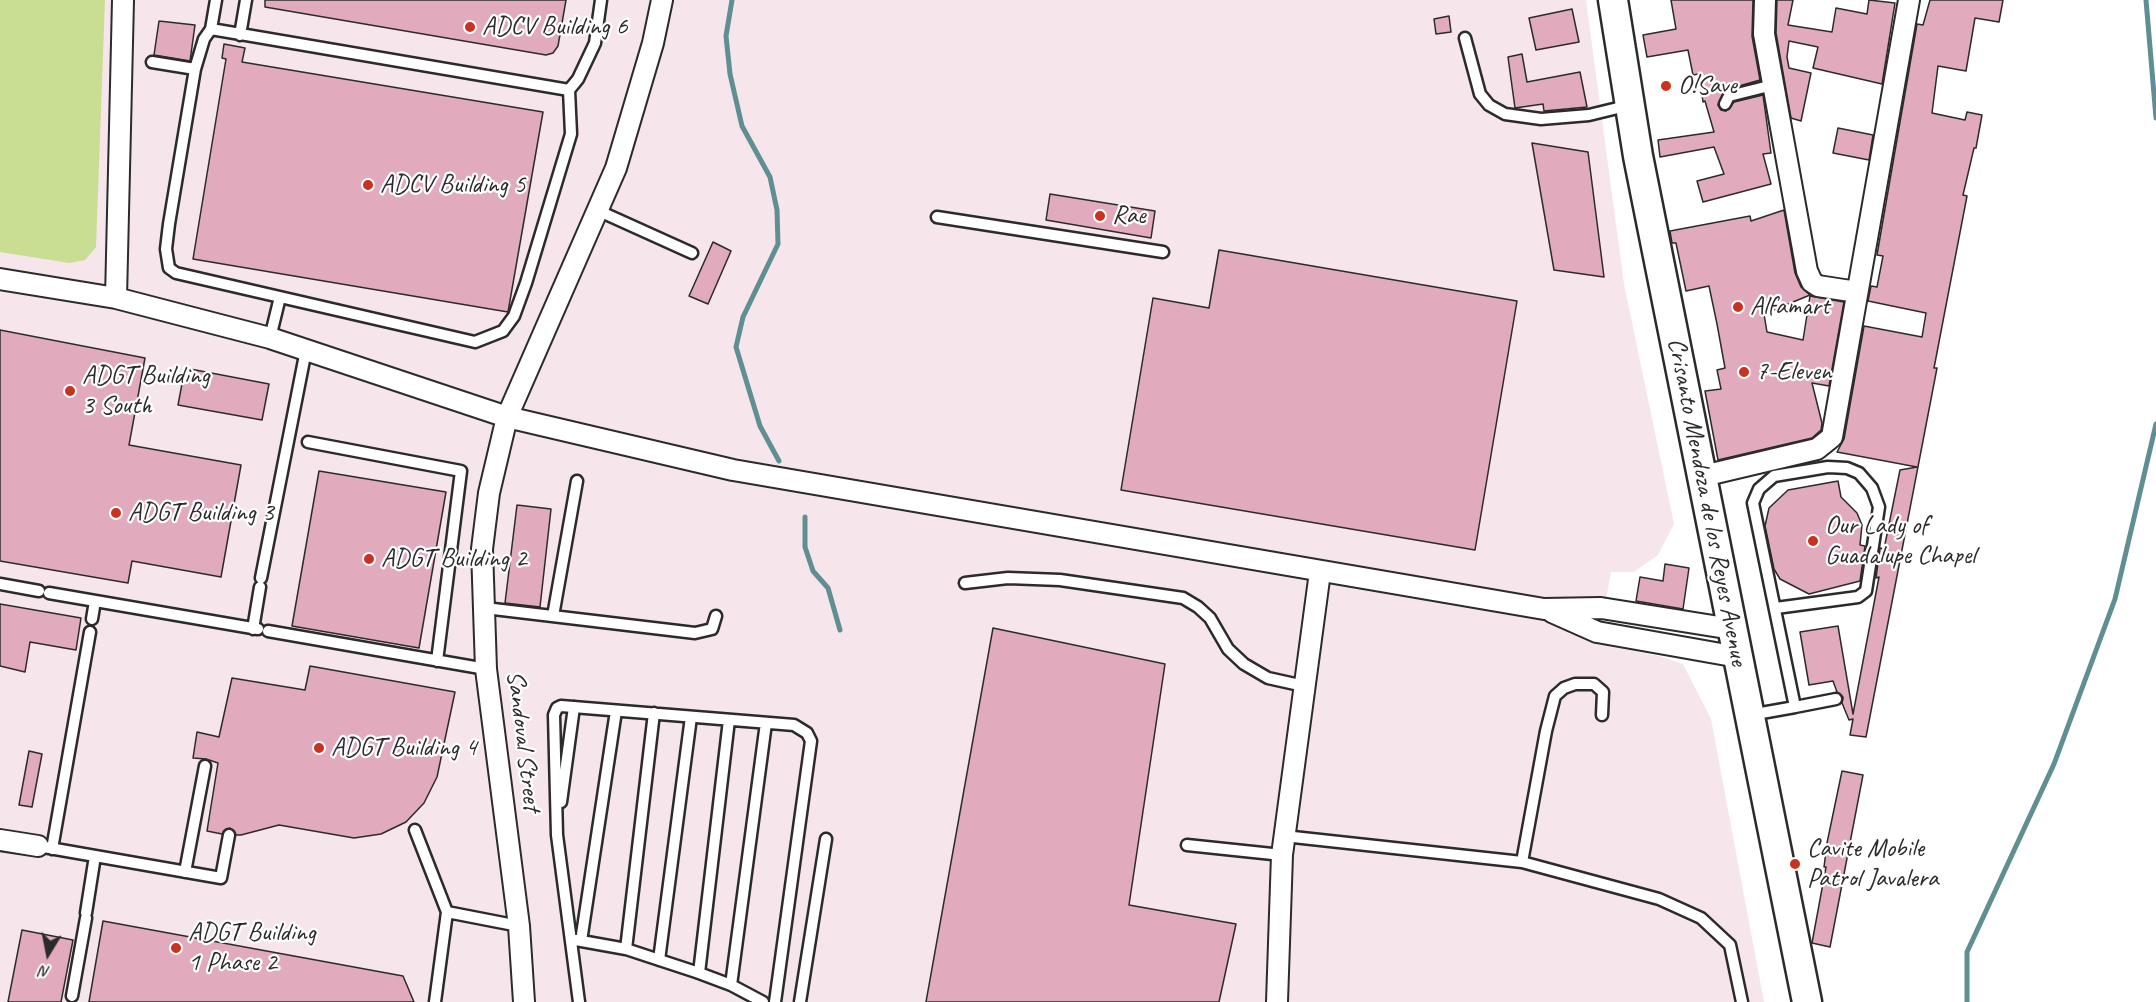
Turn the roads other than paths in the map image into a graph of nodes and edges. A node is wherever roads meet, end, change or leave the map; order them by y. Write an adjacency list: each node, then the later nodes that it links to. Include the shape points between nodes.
1 (123, 0): 25 (street)
2 (216, 0): 9 (lane)
3 (246, 0): 10 (lane)
4 (601, 0): 15 (lane, via 595,43)
5 (662, 0): 18 (street, Sandoval Street, via 628,131)
6 (1613, 0): 17 (main road, Crisanto Mendoza de los Reyes Avenue)
7 (1765, 0): 14 (street, via 1763,25)
8 (1909, 0): 23 (street)
9 (211, 29): 10 (lane); 13 (lane)
10 (240, 35): 15 (lane)
11 (1465, 38): 17 (lane, via 1480,94 1504,114 1541,119 1589,115)
12 (152, 62): 13 (lane)
13 (195, 69): 24 (lane, via 169,224 169,267 176,273)
14 (1773, 85): 16 (lane, via 1729,96); 23 (street, via 1807,271 1818,286)
15 (569, 90): 24 (lane, via 571,134 526,283 514,316 503,332 474,342)
16 (1725, 104)
17 (1630, 105): 30 (main road, Crisanto Mendoza de los Reyes Avenue)
18 (598, 211): 21 (lane); 28 (street, Sandoval Street)
19 (937, 217): 20 (lane)
20 (1163, 252)
21 (692, 253)
22 (0, 279): 25 (street)
23 (1857, 292): 30 (street, via 1835,424 1827,444)
24 (280, 297): 26 (lane)
25 (116, 298): 26 (street)
26 (270, 338): 27 (street)
27 (306, 350): 28 (street); 43 (lane, via 260,582)
28 (507, 417): 32 (street, via 744,472); 36 (street, Sandoval Street, via 489,493 482,549)
29 (308, 442): 46 (lane, via 461,471)
30 (1703, 476): 42 (main road, Crisanto Mendoza de los Reyes Avenue)
31 (577, 481): 39 (lane)
32 (1320, 572): 38 (street); 48 (street)
33 (965, 583): 48 (lane, via 1008,578 1060,580 1183,598 1210,618 1228,649 1244,664 1268,678)
34 (0, 584): 35 (lane)
35 (95, 601): 41 (lane); 43 (lane)
36 (485, 608): 39 (lane); 47 (street, Sandoval Street)
37 (1776, 608): 37 (lane, via 1864,594 1879,507 1872,488 1859,473 1828,467 1774,476 1759,489 1753,503); 51 (lane)
38 (1544, 609): 42 (street, via 1601,608); 45 (street, via 1597,632)
39 (553, 616): 40 (lane, via 695,633 712,628)
40 (716, 616)
41 (92, 619)
42 (1732, 629): 45 (main road, Crisanto Mendoza de los Reyes Avenue)
43 (260, 630): 46 (lane)
44 (90, 632): 67 (lane)
45 (1738, 657): 55 (main road, Crisanto Mendoza de los Reyes Avenue)
46 (437, 661): 47 (lane)
47 (486, 669): 72 (street, Sandoval Street)
48 (1304, 686): 66 (street)
49 (1836, 699): 51 (lane)
50 (574, 707): 52 (lane); 62 (lane); 62 (lane, via 556,708 554,715)
51 (1795, 707): 55 (lane)
52 (616, 711): 53 (lane); 73 (lane)
53 (654, 713): 56 (lane); 74 (lane)
54 (1602, 715): 69 (lane, via 1603,692 1594,684 1575,684 1555,696)
55 (1750, 715): 87 (main road, Crisanto Mendoza de los Reyes Avenue)
56 (691, 717): 57 (lane); 75 (lane)
57 (729, 720): 58 (lane); 76 (lane)
58 (766, 723): 77 (lane); 83 (lane, via 801,727 811,741)
59 (205, 766): 70 (lane)
60 (415, 830): 71 (lane)
61 (229, 835): 70 (lane, via 221,878)
62 (557, 835): 73 (lane)
63 (826, 839): 84 (lane)
64 (0, 840): 67 (street)
65 (1187, 845): 66 (lane)
66 (1283, 846): 69 (lane); 85 (street)
67 (45, 848): 68 (lane)
68 (95, 856): 70 (lane); 78 (lane)
69 (1522, 862): 86 (lane, via 1659,899 1701,918 1730,945)
70 (185, 872)
71 (447, 912): 72 (lane); 79 (lane)
72 (519, 926): 80 (street, Sandoval Street)
73 (576, 940): 74 (lane); 81 (lane)
74 (626, 949): 75 (lane)
75 (659, 960): 76 (lane)
76 (699, 973): 77 (lane)
77 (731, 984): 82 (lane)
78 (72, 996)
79 (435, 1002)
80 (524, 1002)
81 (579, 1002)
82 (763, 1002)
83 (775, 1002)
84 (800, 1002)
85 (1277, 1002)
86 (1742, 1002)
87 (1807, 1002)

